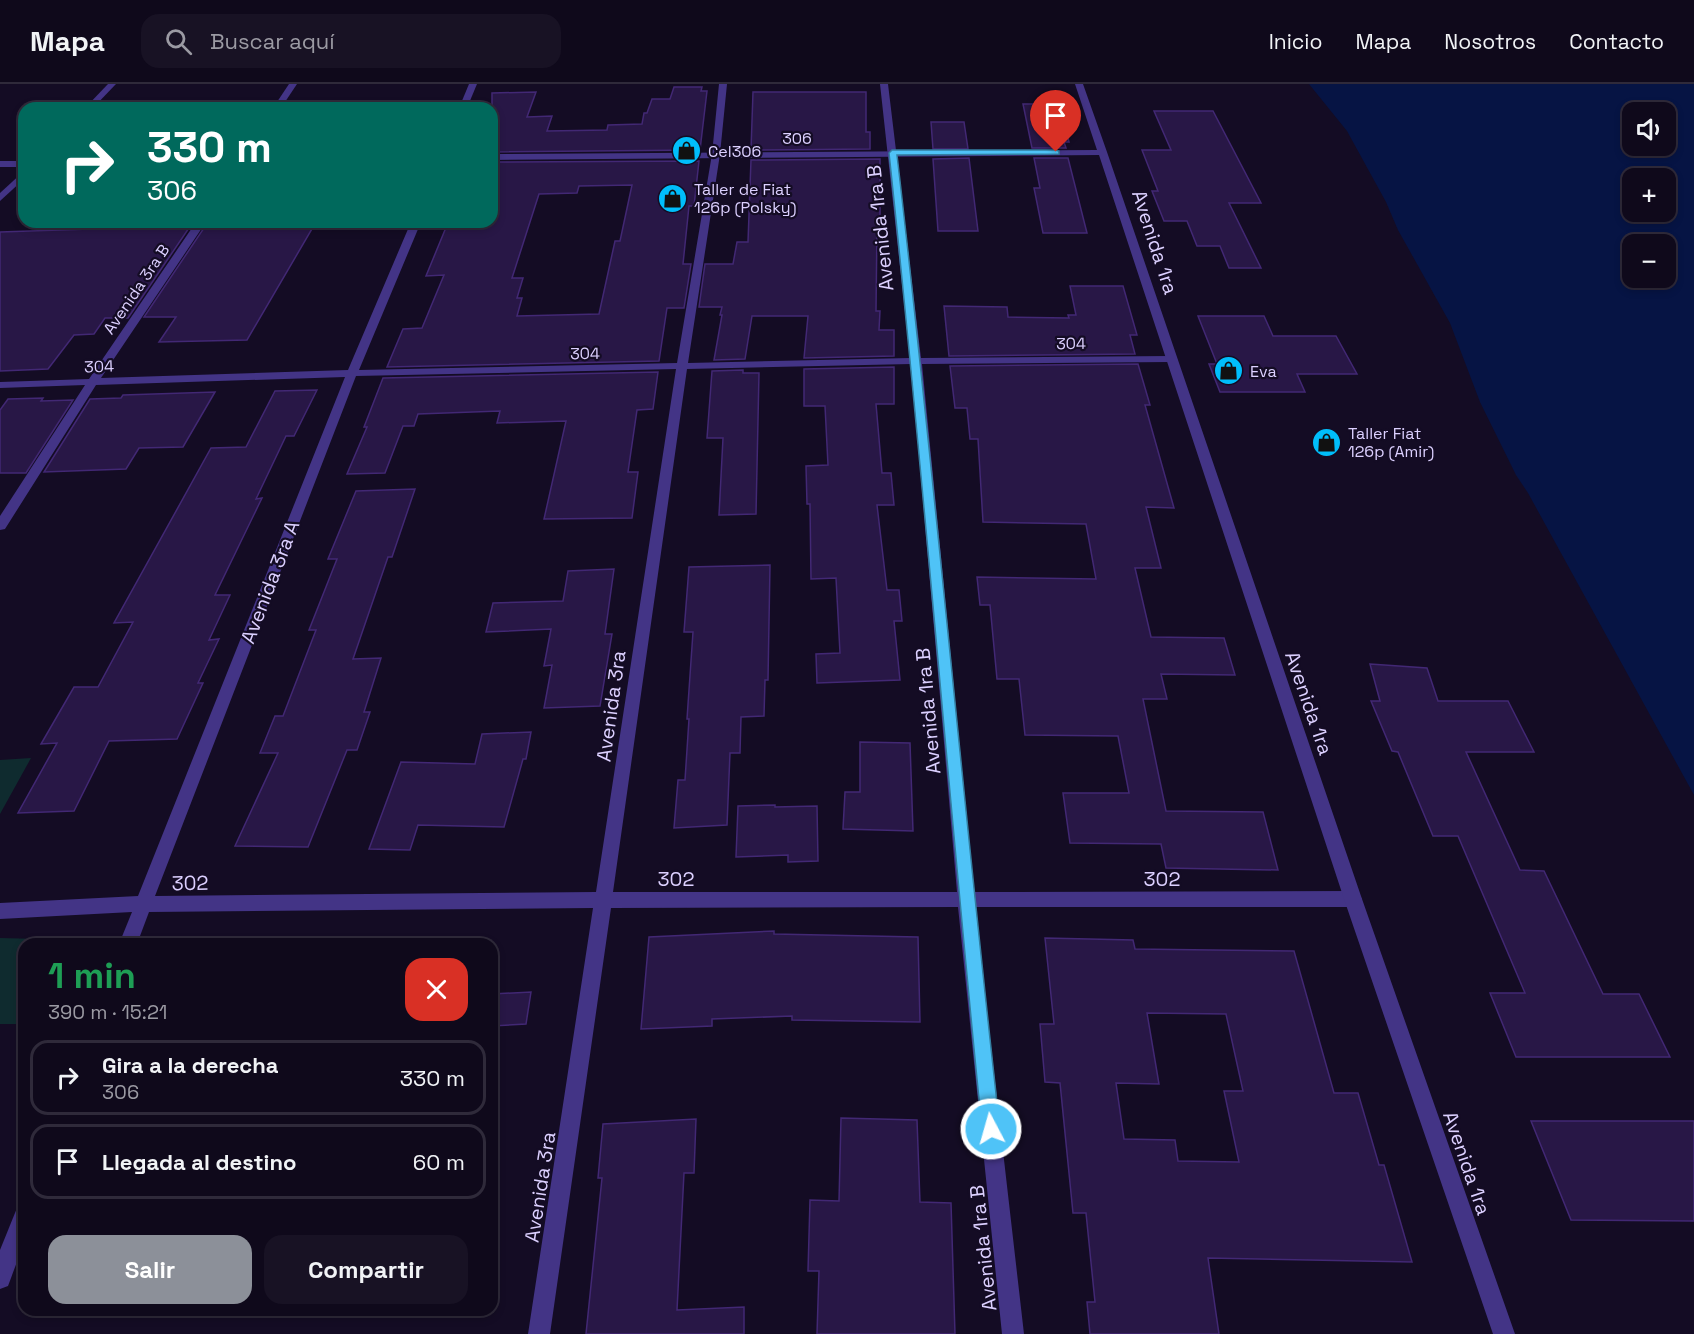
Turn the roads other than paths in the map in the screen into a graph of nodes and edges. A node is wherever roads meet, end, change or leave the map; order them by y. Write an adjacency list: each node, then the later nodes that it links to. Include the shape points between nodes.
1 (112, 84): 7 (street)
2 (293, 84): 8 (street)
3 (472, 84): 9 (street)
4 (723, 84): 12 (street, Avenida 3ra)
5 (884, 84): 11 (street, Avenida 1ra B)
6 (1079, 84): 10 (street, Avenida 1ra)
7 (94, 102)
8 (281, 102)
9 (465, 102)
10 (1103, 152): 11 (street, 306); 20 (street, Avenida 1ra)
11 (892, 153): 12 (street, 306); 21 (street, Avenida 1ra B)
12 (716, 154): 13 (street, 306); 22 (street, Avenida 3ra)
13 (498, 157)
14 (0, 164): 15 (street)
15 (18, 164)
16 (18, 180): 17 (street)
17 (0, 198)
18 (197, 228): 24 (street, Avenida 3ra B)
19 (413, 228): 23 (street, Avenida 3ra A)
20 (1170, 359): 21 (street, 304); 27 (street, Avenida 1ra)
21 (916, 361): 22 (street, 304); 29 (street, Avenida 1ra B)
22 (682, 367): 23 (street, 304); 28 (street, Avenida 3ra)
23 (352, 374): 24 (street, 304); 30 (street, Avenida 3ra A)
24 (92, 383): 25 (street, 304); 26 (street, Avenida 3ra B)
25 (0, 385)
26 (0, 526)
27 (1353, 899): 29 (street, 302); 37 (street, Avenida 1ra)
28 (604, 900): 29 (street, 302); 30 (street, 302); 35 (street, Avenida 3ra)
29 (966, 901): 36 (street, Avenida 1ra B)
30 (143, 904): 31 (street, 302); 32 (street, Avenida 3ra A)
31 (0, 910)
32 (130, 938)
33 (18, 1231): 34 (street)
34 (0, 1278)
35 (538, 1334)
36 (1013, 1334)
37 (1504, 1334)

